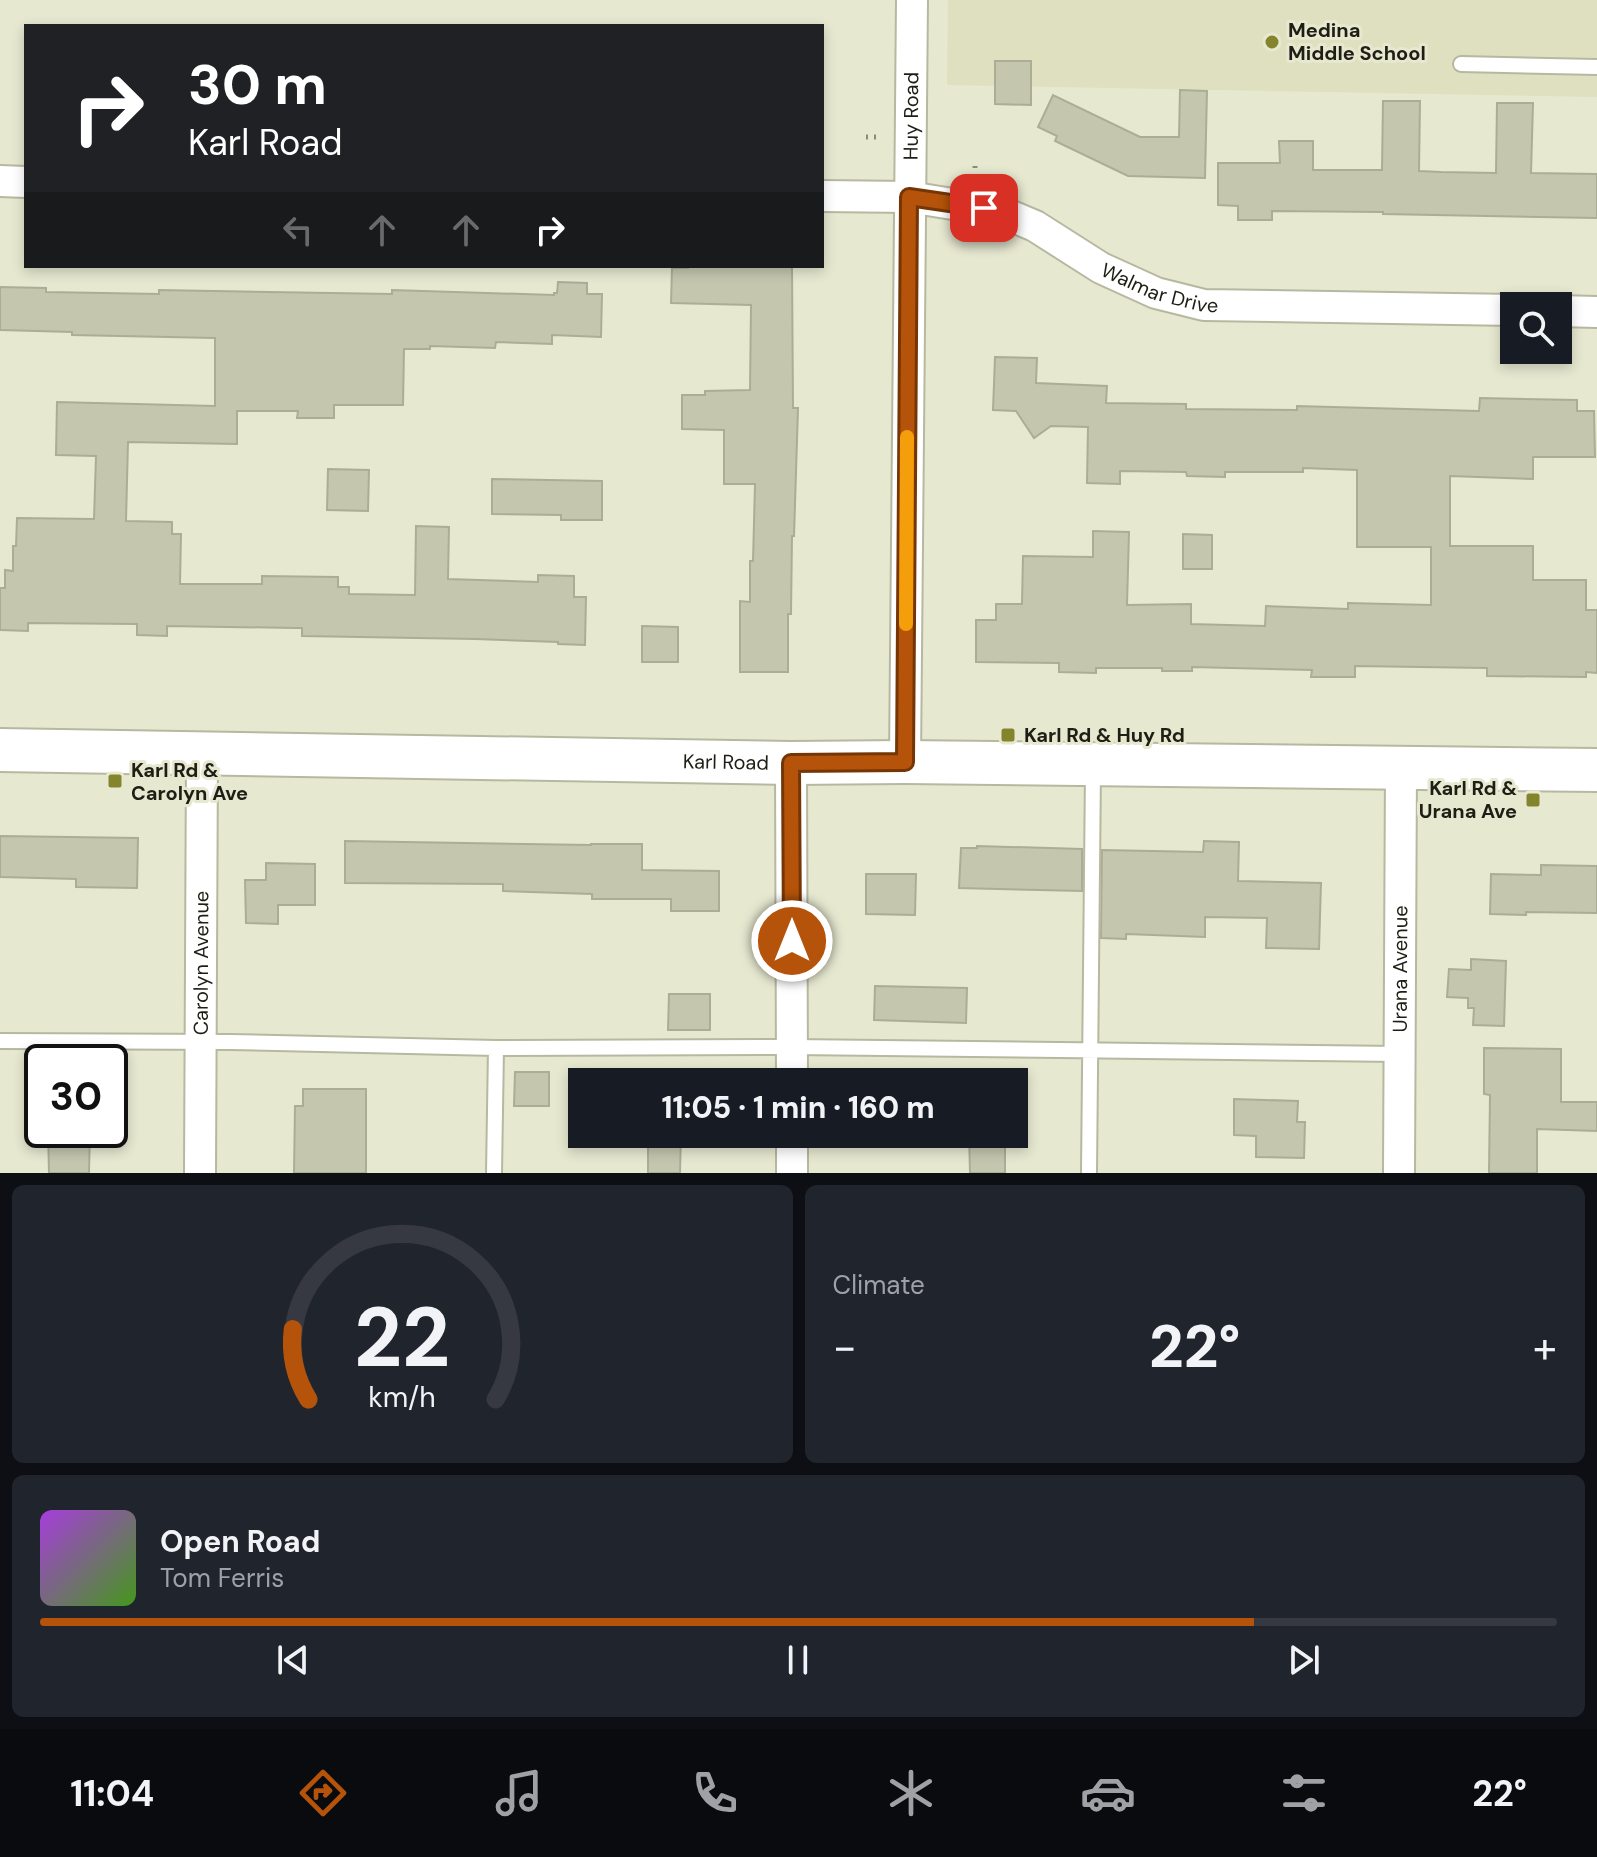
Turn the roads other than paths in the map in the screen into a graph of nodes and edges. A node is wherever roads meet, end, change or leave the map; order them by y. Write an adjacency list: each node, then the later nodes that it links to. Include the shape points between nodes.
1 (912, 0): 7 (street, Huy Road)
2 (1461, 64): 3 (lane)
3 (1597, 67)
4 (0, 181): 5 (street)
5 (24, 182)
6 (824, 196): 7 (street, Walmar Drive)
7 (909, 197): 8 (street, Walmar Drive, via 1002,212 1035,226 1101,268 1156,293 1204,305); 13 (street, Huy Road)
8 (1500, 310)
9 (1572, 311): 10 (street)
10 (1597, 312)
11 (0, 750): 12 (main road, Karl Road)
12 (202, 754): 14 (main road, Karl Road); 19 (street, Carolyn Avenue)
13 (905, 762): 14 (main road, Karl Road); 15 (main road, Karl Road)
14 (791, 763): 20 (street)
15 (1093, 764): 16 (main road, Karl Road); 22 (lane)
16 (1401, 767): 17 (main road, Karl Road); 23 (street, Urana Avenue)
17 (1597, 770)
18 (0, 1041): 19 (lane)
19 (201, 1042): 21 (lane); 26 (street, Carolyn Avenue)
20 (792, 1047): 21 (lane); 22 (lane); 24 (street)
21 (496, 1048): 27 (lane)
22 (1089, 1051): 23 (lane); 29 (lane)
23 (1400, 1054): 30 (street, Urana Avenue)
24 (792, 1068)
25 (792, 1148): 28 (street)
26 (200, 1173)
27 (494, 1173)
28 (792, 1173)
29 (1089, 1173)
30 (1399, 1173)

